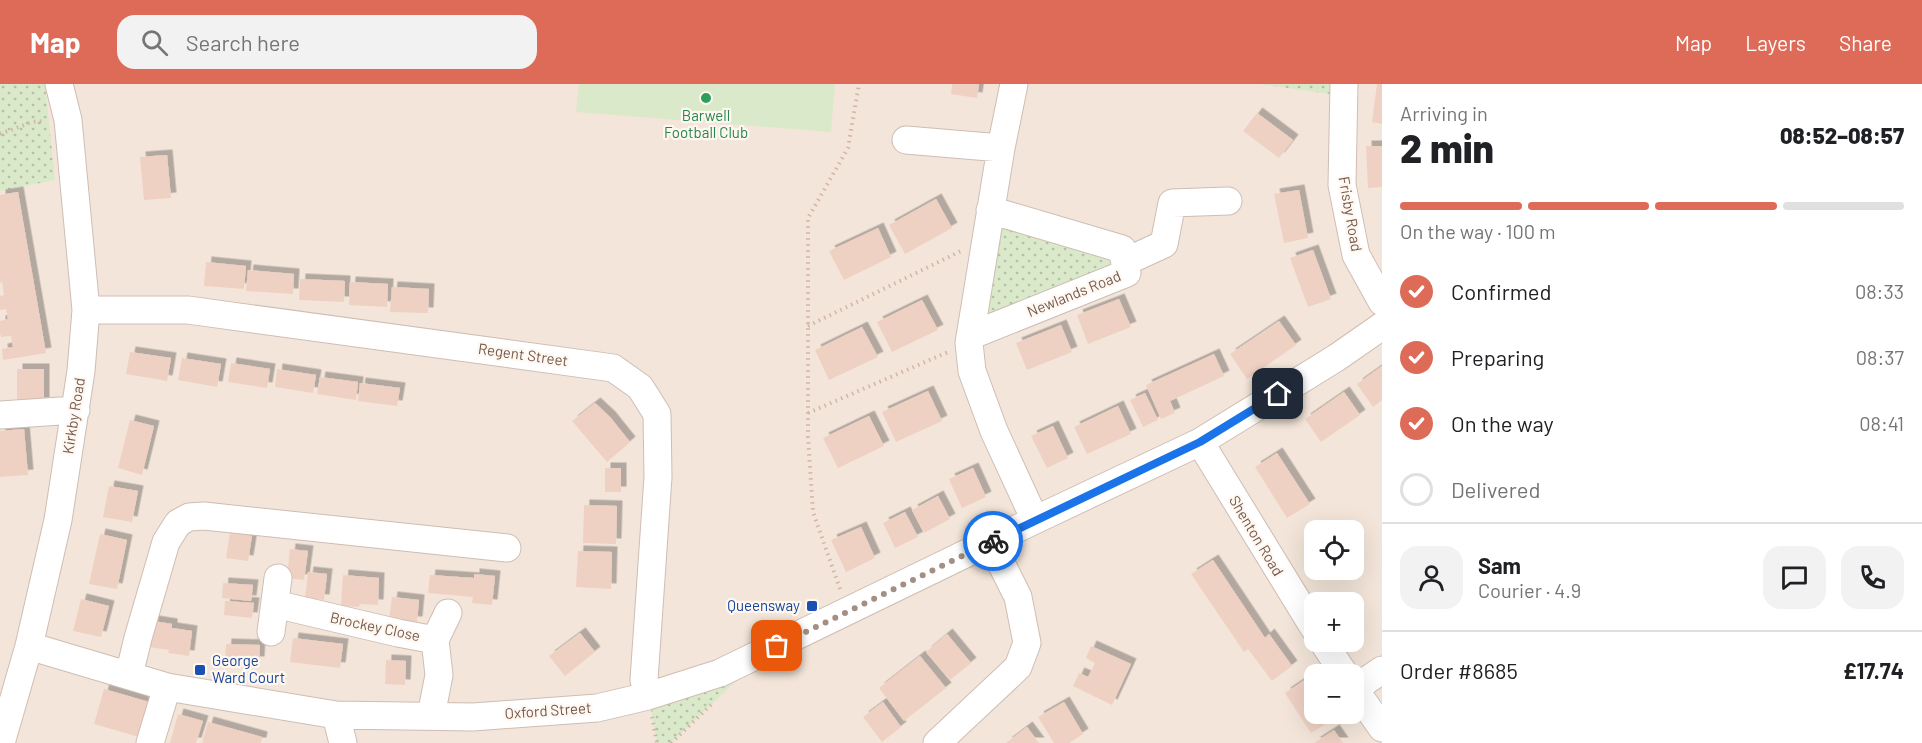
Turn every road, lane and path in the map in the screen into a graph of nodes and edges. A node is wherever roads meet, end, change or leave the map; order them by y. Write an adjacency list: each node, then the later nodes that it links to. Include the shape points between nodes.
1 (59, 84): 5 (street, Kirkby Road)
2 (859, 84): 15 (path, via 848,148 808,218)
3 (1014, 84): 8 (street)
4 (1344, 84): 13 (street, Frisby Road, via 1342,185 1356,255)
5 (68, 119): 6 (path, via 32,122); 14 (street, Kirkby Road)
6 (0, 134)
7 (906, 140): 8 (street)
8 (1001, 148): 10 (street)
9 (1228, 201): 12 (street, via 1172,203 1164,244)
10 (990, 210): 11 (street); 12 (street, Newlands Road, via 1122,249)
11 (985, 238): 15 (path); 17 (street)
12 (1125, 262): 17 (street, Newlands Road, via 1127,273)
13 (1382, 302)
14 (86, 310): 18 (street, Kirkby Road); 35 (street, Regent Street, via 188,310 613,368 640,387 657,414 658,477 644,680)
15 (808, 326): 19 (path)
16 (1382, 326): 21 (street, Oxford Street)
17 (969, 339): 19 (path); 22 (street, via 972,371 994,431)
18 (76, 410): 20 (street); 30 (street, Kirkby Road, via 58,520)
19 (808, 413): 25 (path, via 813,512)
20 (0, 415)
21 (1200, 442): 22 (street, Oxford Street); 26 (street, Shenton Road)
22 (1035, 520): 23 (street, Oxford Street)
23 (991, 543): 25 (street, Oxford Street); 40 (street, via 1018,597 1027,643 1018,667)
24 (507, 548): 32 (street, via 204,516 189,518 178,523 166,542)
25 (848, 611): 35 (street, Oxford Street, via 720,673)
26 (1304, 612)
27 (448, 613): 29 (street)
28 (272, 632): 29 (street, Brockey Close, via 277,591 399,633)
29 (435, 640): 38 (street, Brockey Close, via 439,675)
30 (29, 646): 32 (street, Oxford Street); 41 (street, Kirkby Road)
31 (1382, 670): 33 (street)
32 (129, 675): 34 (street, Oxford Street)
33 (1364, 678)
34 (167, 687): 37 (street, Oxford Street); 42 (street)
35 (648, 696): 38 (street, Oxford Street, via 597,708)
36 (1364, 702): 39 (street)
37 (336, 715): 38 (street, Oxford Street); 43 (street)
38 (431, 716)
39 (1382, 728)
40 (954, 737)
41 (1, 743)
42 (150, 743)
43 (342, 743)

